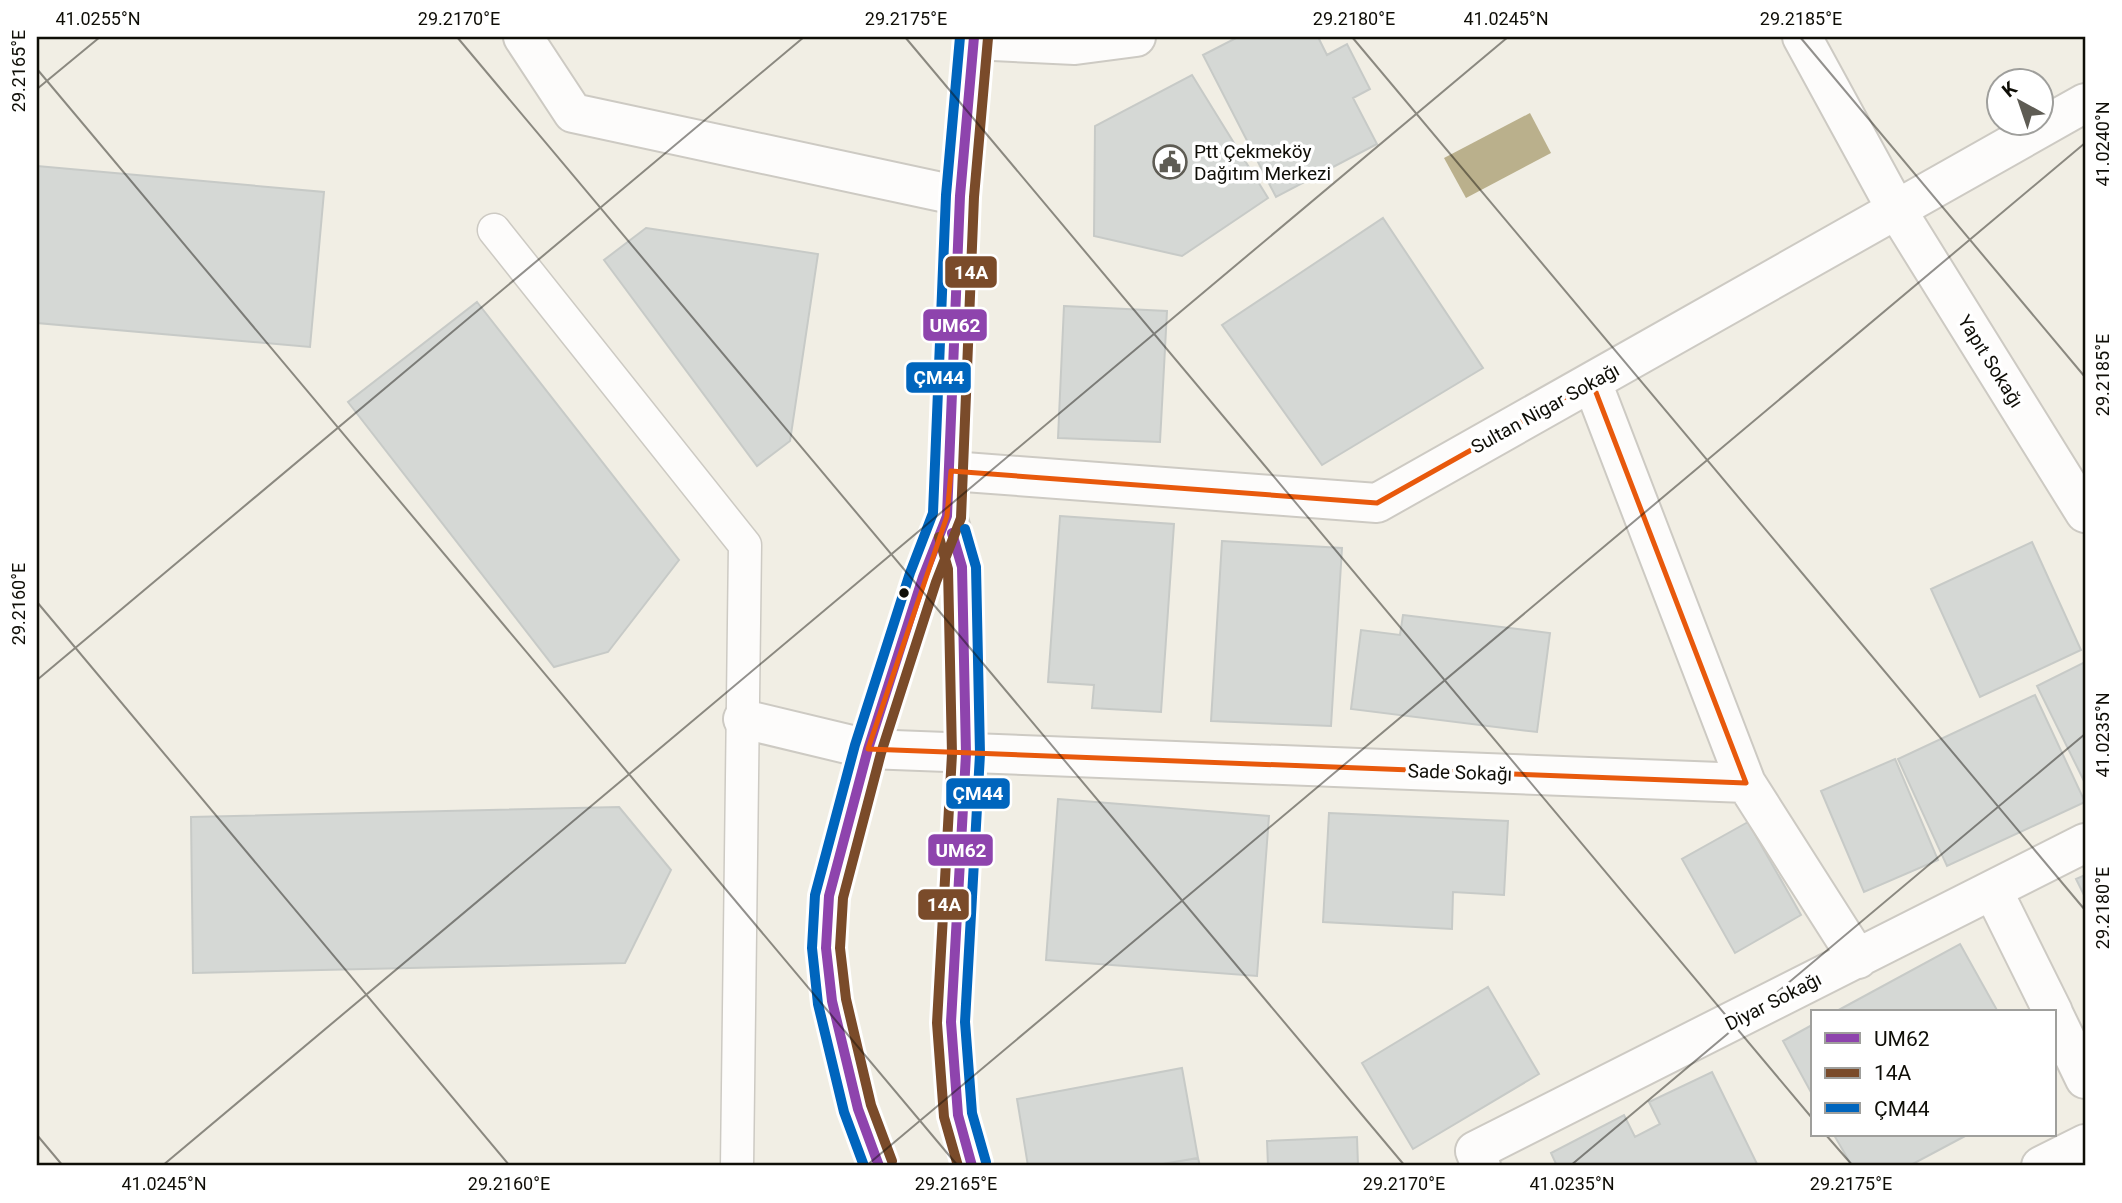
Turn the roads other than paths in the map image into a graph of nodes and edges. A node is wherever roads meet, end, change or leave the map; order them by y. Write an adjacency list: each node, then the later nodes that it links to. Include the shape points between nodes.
1 (523, 37): 6 (street, via 573,113)
2 (1136, 37): 4 (street, via 1076,45)
3 (1802, 37): 7 (street, Yapıt Sokağı)
4 (974, 38): 6 (street)
5 (2085, 103): 7 (street, Sultan Nigar Sokağı)
6 (960, 196): 10 (street)
7 (1896, 209): 9 (street, Sultan Nigar Sokağı); 11 (street, Yapıt Sokağı)
8 (494, 230): 13 (lane, via 745,545)
9 (1592, 382): 10 (street, Sultan Nigar Sokağı, via 1377,503); 16 (street)
10 (951, 471): 12 (street)
11 (2085, 513)
12 (947, 516): 14 (street); 15 (street, via 961,567)
13 (743, 719): 14 (street, Sade Sokağı); 24 (lane)
14 (868, 749): 15 (street, Sade Sokağı); 25 (street, via 829,896 826,948 832,1001 858,1109)
15 (966, 754): 16 (street, Sade Sokağı); 26 (street, via 951,1022 958,1115)
16 (1746, 783): 19 (street)
17 (2085, 843): 18 (street, Diyar Sokağı)
18 (1993, 891): 19 (street, Diyar Sokağı); 20 (street)
19 (1858, 959): 27 (street, Diyar Sokağı, via 1475,1151)
20 (2052, 1010)
21 (2056, 1019): 22 (street)
22 (2085, 1079)
23 (2085, 1144): 28 (street)
24 (737, 1166)
25 (879, 1166)
26 (972, 1166)
27 (1482, 1166)
28 (2041, 1166)

